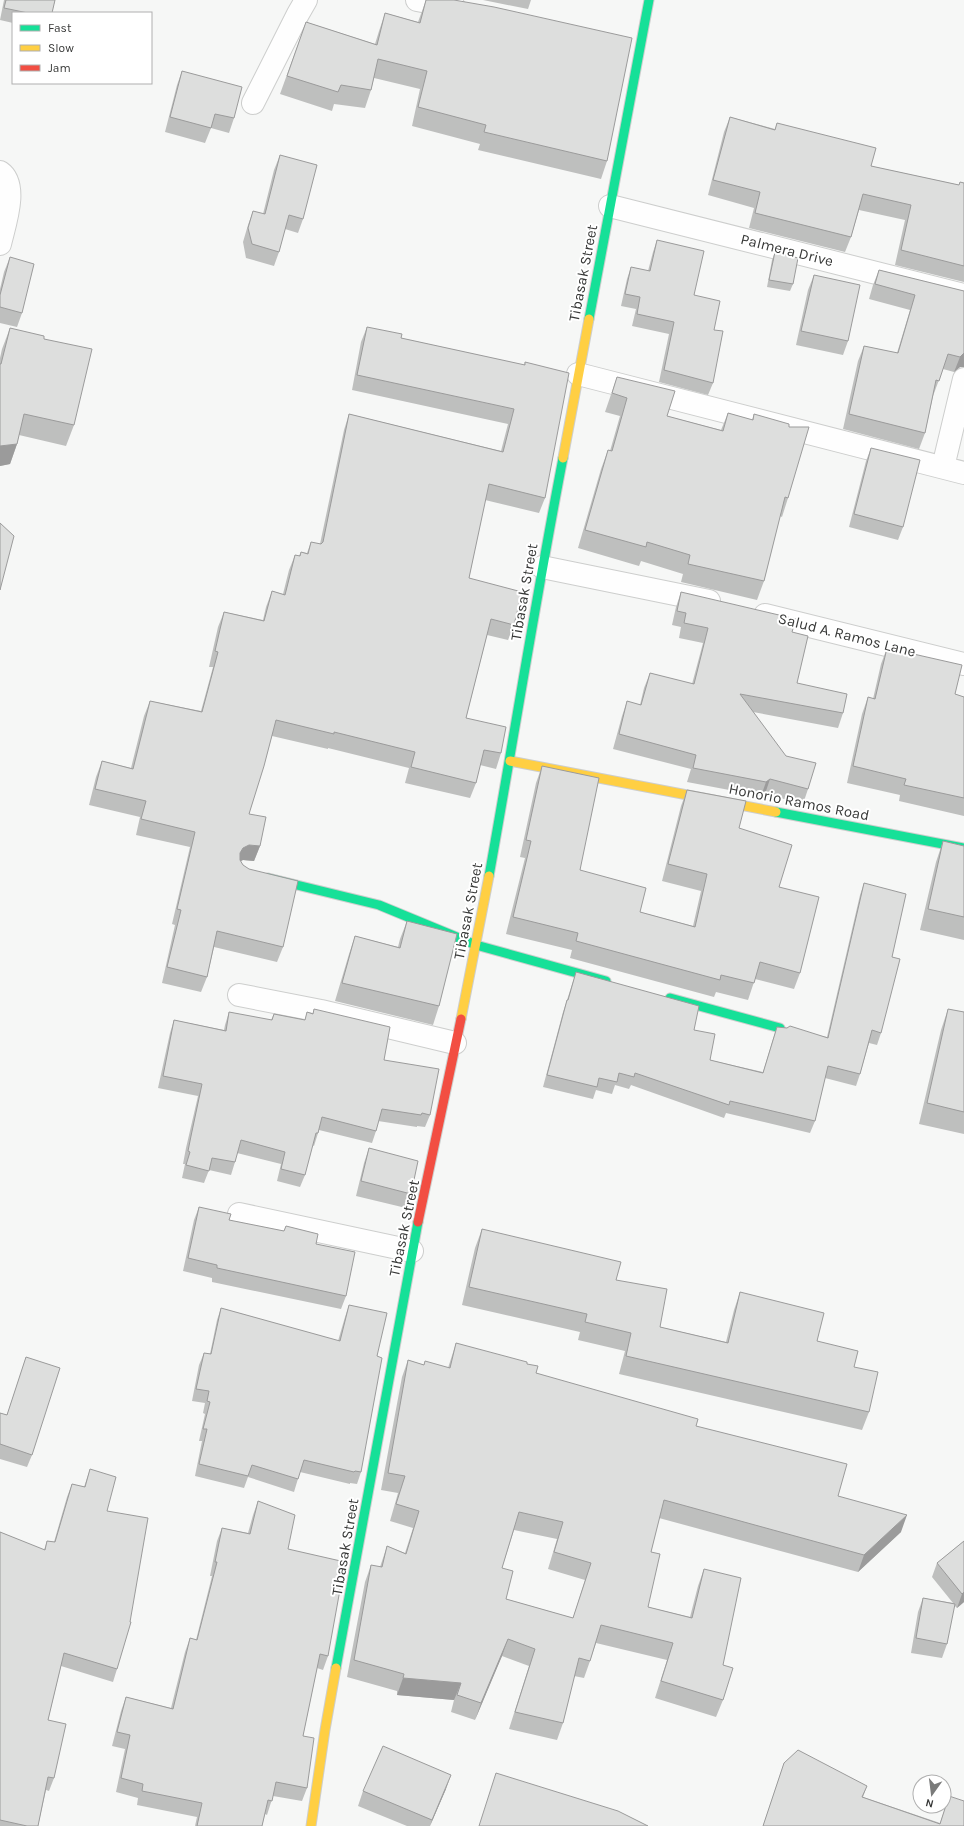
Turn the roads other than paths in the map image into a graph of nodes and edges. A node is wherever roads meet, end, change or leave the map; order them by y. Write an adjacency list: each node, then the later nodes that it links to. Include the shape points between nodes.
1 (306, 0): 5 (street)
2 (417, 0): 4 (street)
3 (649, 0): 7 (street, Tibasak Street, via 632,44)
4 (475, 11)
5 (253, 103)
6 (0, 172): 8 (street, via 9,188 9,202)
7 (610, 206): 9 (street, Palmera Drive); 10 (street, Tibasak Street)
8 (0, 244)
9 (964, 295)
10 (578, 374): 12 (street); 14 (street, Tibasak Street)
11 (964, 379): 12 (street)
12 (943, 467): 13 (street)
13 (964, 473)
14 (542, 567): 15 (street); 18 (street, Tibasak Street)
15 (726, 605)
16 (749, 611): 17 (street, Salud A. Ramos Lane)
17 (964, 664)
18 (510, 762): 19 (street, Honorio Ramos Road); 21 (street, Tibasak Street)
19 (964, 848)
20 (261, 876): 21 (street, via 379,905)
21 (476, 945): 22 (street); 26 (street, Tibasak Street)
22 (613, 982)
23 (239, 995): 26 (street, via 321,1011)
24 (659, 995): 25 (street)
25 (780, 1028)
26 (455, 1043): 28 (street, Tibasak Street)
27 (240, 1214): 28 (street)
28 (412, 1251): 29 (street, Tibasak Street, via 325,1730)
29 (311, 1826)

